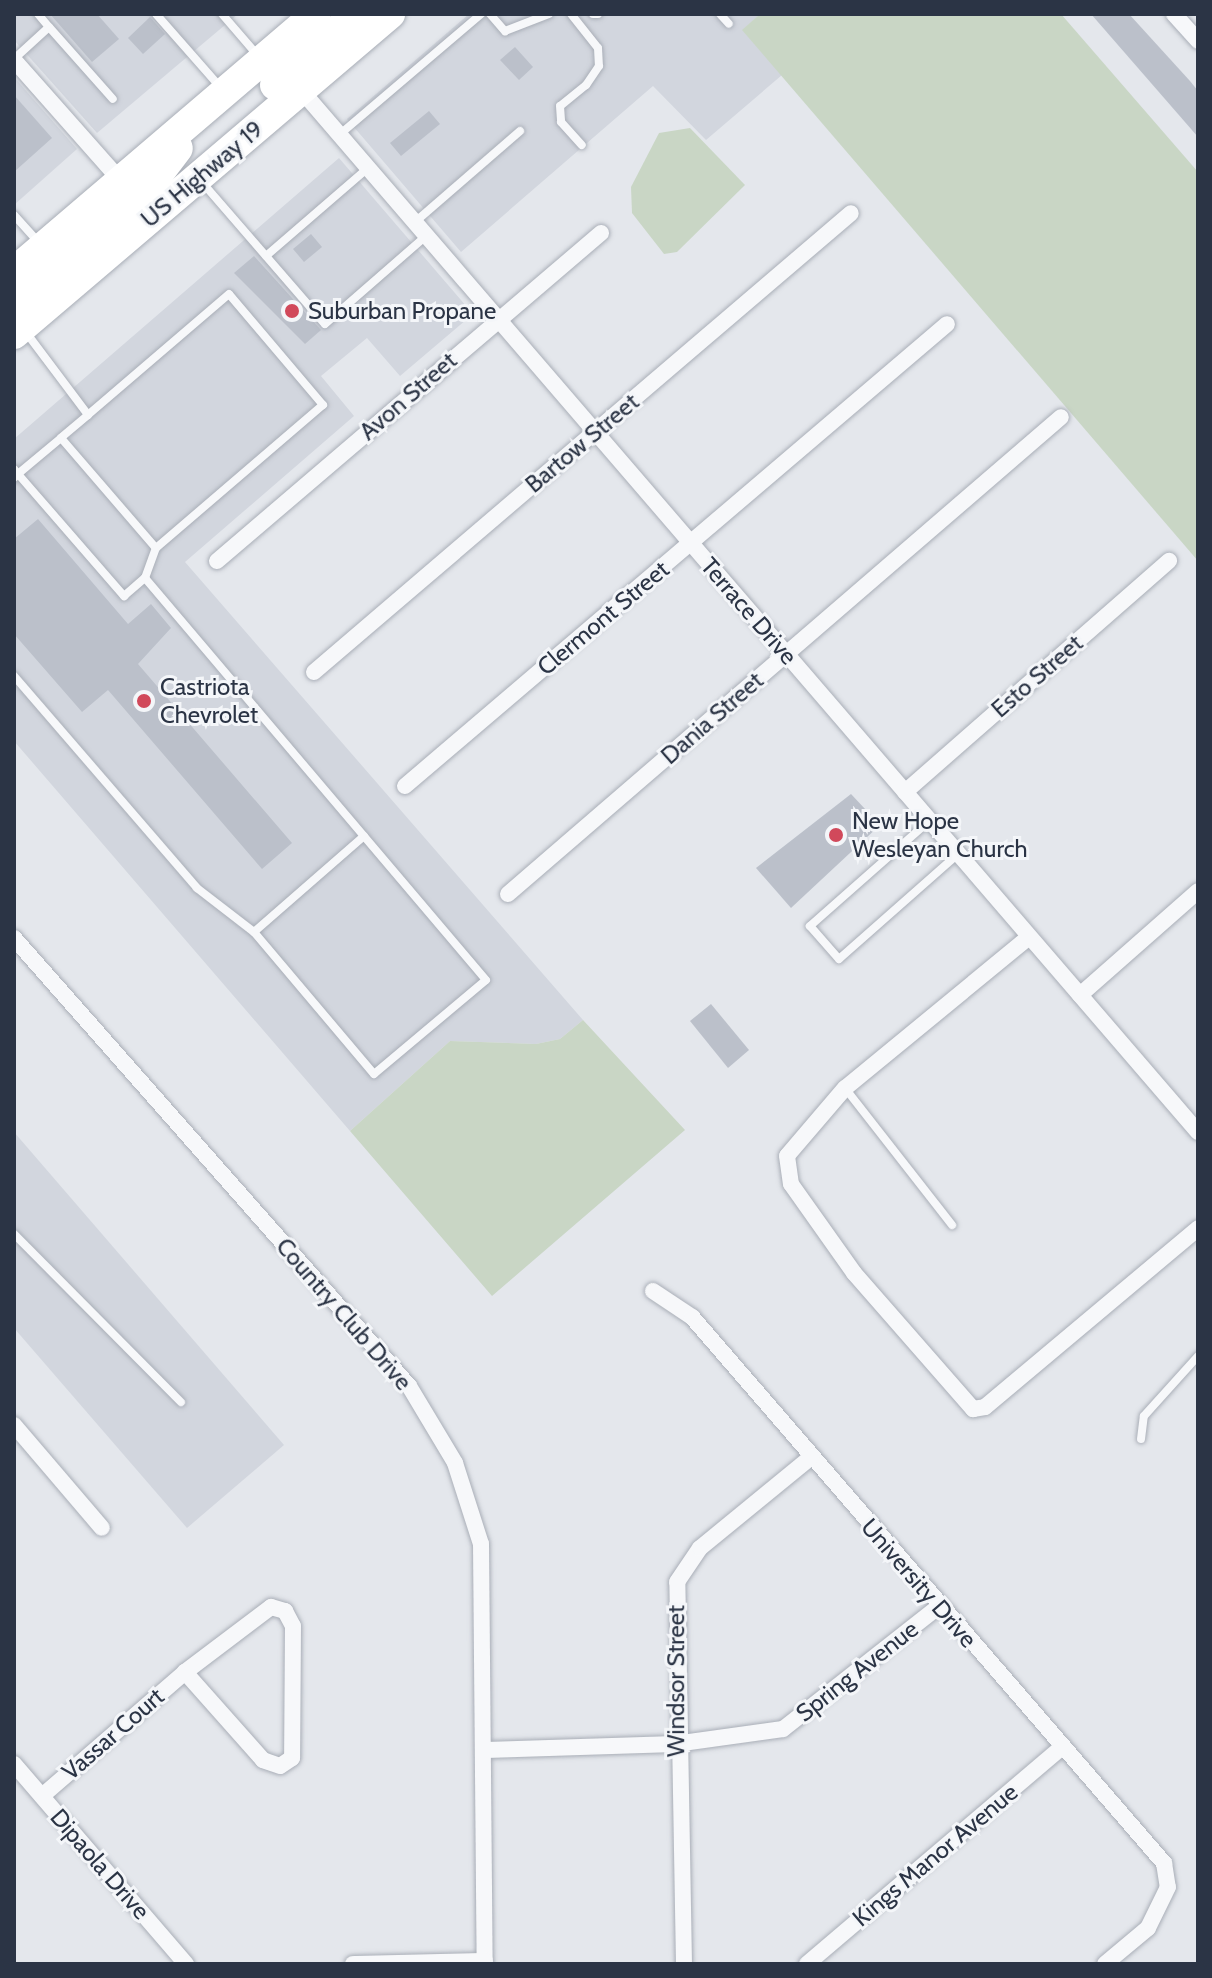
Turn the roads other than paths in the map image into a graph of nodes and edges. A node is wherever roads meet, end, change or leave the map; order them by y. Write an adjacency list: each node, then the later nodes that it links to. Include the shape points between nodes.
1 (38, 14): 14 (lane)
2 (156, 14): 20 (lane)
3 (222, 14): 17 (lane)
4 (316, 14): 17 (highway, US Highway 19)
5 (356, 14): 22 (highway, via 273,87)
6 (390, 14): 18 (highway, US Highway 19)
7 (481, 14): 23 (lane)
8 (490, 14): 9 (lane, via 505,31)
9 (549, 14)
10 (571, 14): 24 (lane, via 598,48 599,66 560,106 561,122)
11 (720, 14): 13 (lane)
12 (1174, 14): 15 (street)
13 (729, 24)
14 (49, 27): 16 (lane); 19 (lane)
15 (1198, 41)
16 (14, 59): 27 (street)
17 (262, 60): 20 (highway, US Highway 19)
18 (301, 90): 22 (highway, US Highway 19); 23 (street, Terrace Drive)
19 (113, 99)
20 (216, 100): 27 (highway, US Highway 19); 38 (highway, via 144,193 35,285 24,299)
21 (520, 131): 30 (lane)
22 (247, 135): 26 (highway, US Highway 19)
23 (339, 135): 25 (street, Terrace Drive)
24 (582, 145)
25 (368, 168): 30 (street, Terrace Drive); 34 (lane)
26 (198, 178): 34 (lane); 38 (highway, US Highway 19)
27 (121, 181): 33 (highway, US Highway 19)
28 (851, 213): 41 (street, Bartow Street)
29 (14, 215): 33 (lane)
30 (414, 223): 32 (street, Terrace Drive)
31 (601, 233): 36 (street, Avon Street)
32 (426, 236): 34 (lane, via 325,324); 36 (street, Terrace Drive)
33 (43, 248): 35 (highway, US Highway 19)
34 (266, 256)
35 (14, 272)
36 (497, 320): 41 (street, Terrace Drive); 46 (street, Avon Street)
37 (947, 324): 44 (street, Clermont Street)
38 (18, 330): 39 (lane)
39 (88, 415): 42 (lane); 45 (lane, via 229,294 323,405)
40 (1061, 417): 49 (street, Dania Street)
41 (595, 432): 44 (street, Terrace Drive); 50 (street, Bartow Street)
42 (61, 438): 43 (lane); 45 (lane)
43 (15, 474): 48 (lane, via 124,596)
44 (691, 544): 49 (street, Terrace Drive); 52 (street, Clermont Street)
45 (156, 548): 48 (lane)
46 (217, 561)
47 (1169, 561): 53 (street, Esto Street)
48 (145, 578): 55 (lane)
49 (786, 654): 53 (street, Terrace Drive); 58 (street, Dania Street)
50 (314, 672)
51 (14, 676): 59 (lane, via 197,888)
52 (405, 786)
53 (905, 792): 54 (street, Terrace Drive)
54 (929, 821): 56 (street, Terrace Drive); 56 (lane, via 810,926 839,959)
55 (364, 836): 59 (lane); 59 (lane, via 486,980 374,1074)
56 (958, 854): 60 (street, Terrace Drive)
57 (1198, 891): 62 (street)
58 (508, 894)
59 (254, 932)
60 (1029, 937): 62 (street, Terrace Drive); 63 (street)
61 (14, 938): 79 (street, Country Club Drive, via 409,1386 455,1463 481,1544)
62 (1080, 995): 64 (street, Terrace Drive)
63 (845, 1088): 65 (lane); 66 (street, via 787,1156 791,1184 863,1284 973,1409 985,1407)
64 (1198, 1132)
65 (952, 1225)
66 (1198, 1228)
67 (14, 1234): 70 (lane)
68 (653, 1291): 73 (street, University Drive, via 692,1317)
69 (1198, 1356): 72 (lane, via 1144,1416)
70 (181, 1402)
71 (14, 1425): 74 (street)
72 (1141, 1439)
73 (811, 1457): 75 (street, University Drive); 77 (street, Windsor Street, via 700,1548 677,1582)
74 (102, 1528)
75 (938, 1607): 77 (street, Spring Avenue, via 783,1729); 78 (street, University Drive)
76 (185, 1672): 76 (street, Vassar Court, via 263,1760 280,1766 292,1758 293,1626 285,1611 271,1607 254,1615); 81 (street, Vassar Court)
77 (675, 1744): 79 (street, Spring Avenue); 85 (street, Windsor Street)
78 (1063, 1746): 86 (street, Kings Manor Avenue); 87 (street, University Drive, via 1164,1863 1168,1887 1148,1928)
79 (486, 1750): 82 (street, Country Club Drive)
80 (14, 1764): 81 (street, Dipaola Drive)
81 (42, 1796): 83 (street, Dipaola Drive)
82 (485, 1963): 84 (street)
83 (186, 1964)
84 (353, 1964)
85 (684, 1964)
86 (807, 1964)
87 (1105, 1964)

